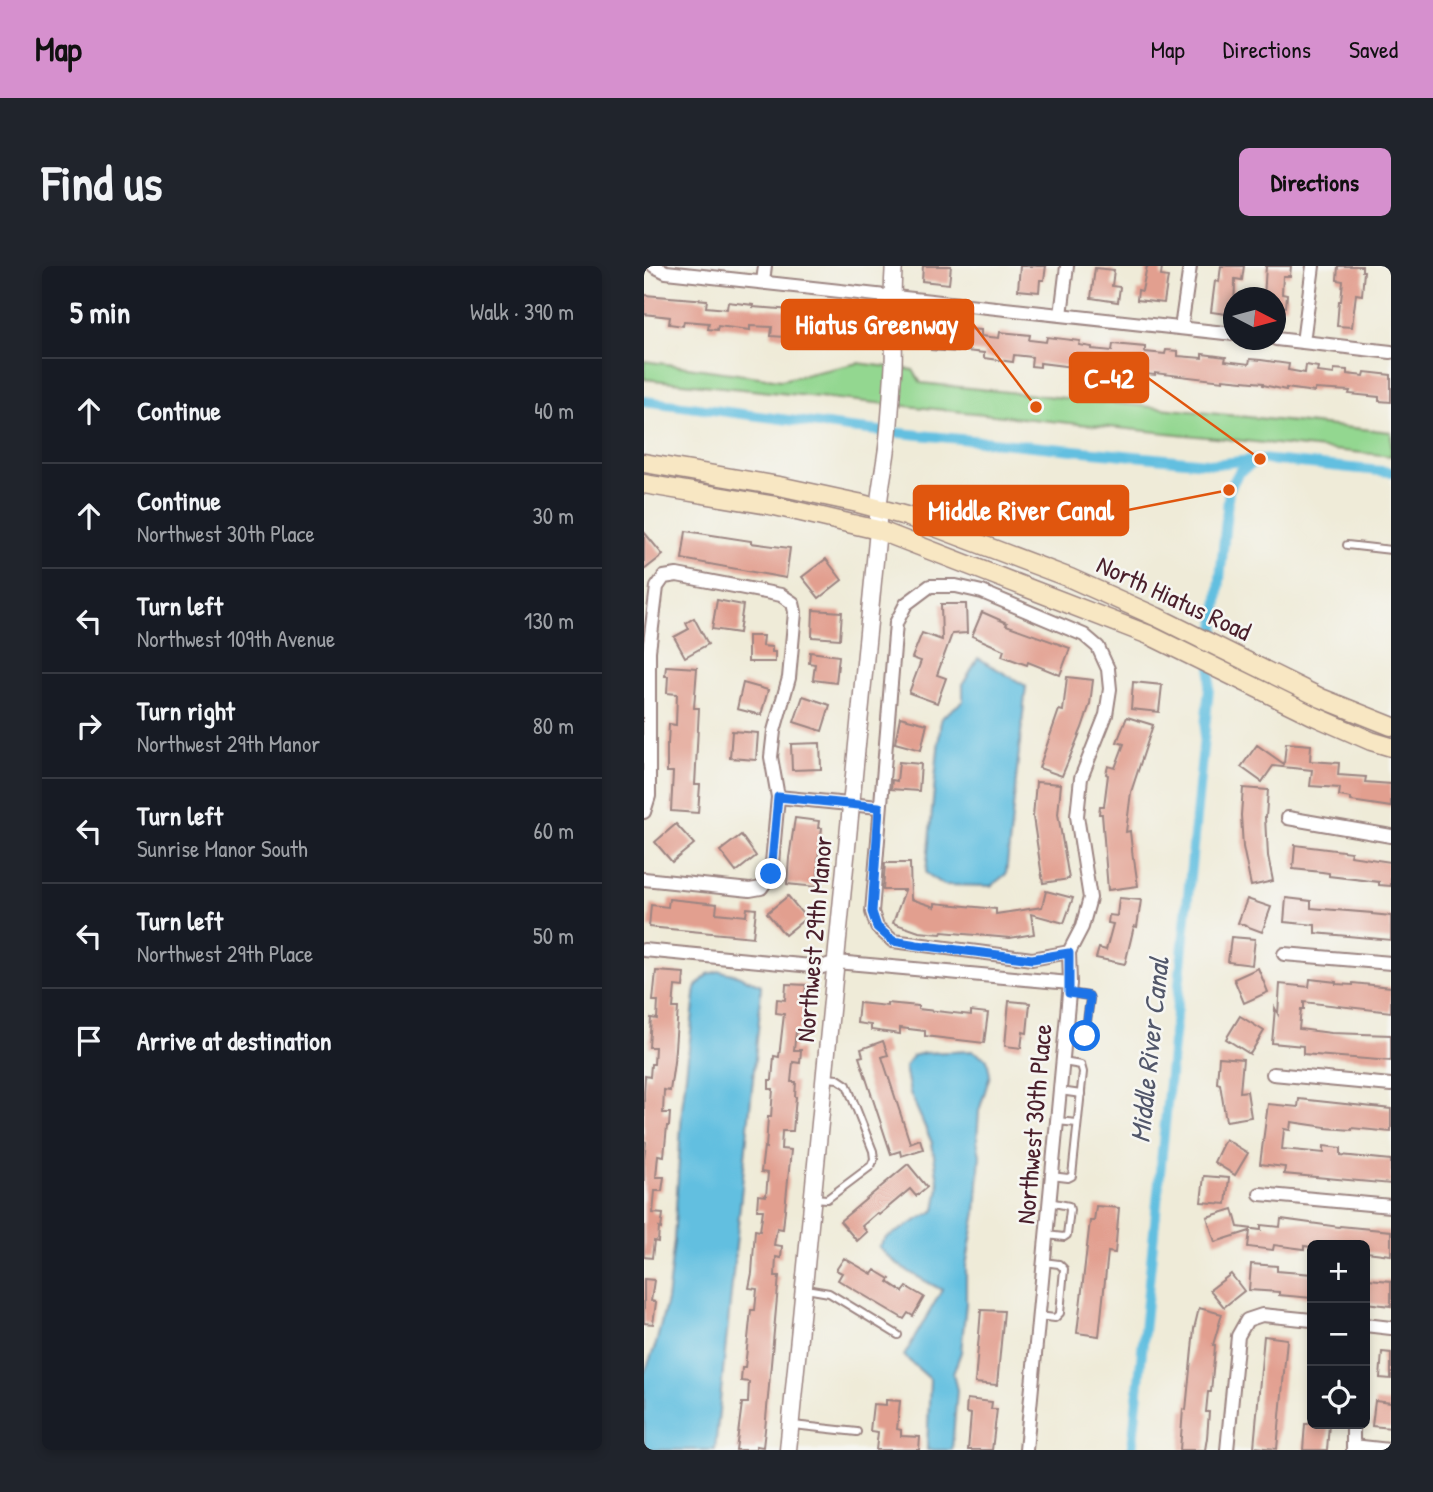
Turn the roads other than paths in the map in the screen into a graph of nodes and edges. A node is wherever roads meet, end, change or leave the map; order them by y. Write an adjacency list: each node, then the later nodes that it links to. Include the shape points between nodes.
1 (654, 266): 7 (street, via 666,272)
2 (765, 266): 7 (street)
3 (894, 266): 8 (street, Northwest 29th Manor)
4 (1067, 266): 9 (street)
5 (1190, 266): 10 (street)
6 (1313, 266): 13 (street)
7 (763, 282): 8 (street)
8 (892, 296): 9 (street); 17 (street, Northwest 29th Manor, via 890,411)
9 (1061, 315): 10 (street)
10 (1181, 328): 11 (street)
11 (1223, 333)
12 (1286, 340): 13 (street)
13 (1303, 342): 14 (street)
14 (1391, 352)
15 (644, 463): 17 (main road, North Hiatus Road)
16 (644, 484): 18 (main road, North Hiatus Road, via 775,506)
17 (877, 508): 18 (street, Northwest 29th Manor); 22 (main road, North Hiatus Road, via 1070,578 1321,698)
18 (878, 530): 23 (main road, North Hiatus Road, via 1149,635 1314,716); 25 (street, Northwest 29th Manor)
19 (1347, 544): 20 (lane)
20 (1391, 550)
21 (930, 586): 26 (street, Northwest 29th Manor, via 906,604 896,623); 32 (street, Northwest 30th Place, via 982,592 1084,635 1098,646 1108,669 1106,715 1082,778 1077,816 1090,898)
22 (1391, 726)
23 (1391, 747)
24 (778, 797): 25 (street); 27 (street, via 771,757 789,678 793,603 782,595 677,575 664,577 657,587 649,651 649,796); 30 (street, via 771,874 761,888)
25 (851, 804): 26 (street); 34 (street, Northwest 29th Manor)
26 (879, 807): 32 (street, Northwest 29th Manor, via 872,912 877,927 893,941 1032,959)
27 (644, 812)
28 (1288, 818): 29 (street)
29 (1391, 836)
30 (644, 879)
31 (644, 950): 34 (street, via 822,967)
32 (1069, 953): 36 (street, Northwest 30th Place)
33 (1284, 954): 35 (street)
34 (836, 962): 36 (street); 40 (street, Northwest 29th Manor)
35 (1391, 963)
36 (1070, 988): 37 (street, Northwest 30th Place); 37 (lane, via 1090,999 1085,1036)
37 (1065, 1036): 38 (street, Northwest 30th Place)
38 (1062, 1062): 42 (street, Northwest 30th Place); 43 (lane, via 1083,1067)
39 (1273, 1074): 41 (street)
40 (825, 1077): 48 (street, Northwest 29th Manor); 48 (lane, via 847,1085 874,1159 872,1166 827,1199)
41 (1391, 1085)
42 (1060, 1091): 43 (lane); 44 (street, Northwest 30th Place)
43 (1081, 1094): 45 (lane)
44 (1057, 1121): 45 (lane); 46 (street, Northwest 30th Place)
45 (1077, 1123): 46 (lane, via 1072,1176)
46 (1052, 1177): 49 (street, Northwest 30th Place)
47 (1260, 1194): 50 (street)
48 (813, 1198): 53 (street, Northwest 29th Manor)
49 (1049, 1202): 51 (street, Northwest 30th Place); 51 (lane, via 1069,1206 1069,1222 1064,1237)
50 (1391, 1206)
51 (1046, 1235): 52 (street, Northwest 30th Place)
52 (1043, 1262): 54 (street, Northwest 30th Place); 54 (lane, via 1065,1269 1060,1313 1055,1318)
53 (804, 1289): 58 (lane, via 829,1293); 59 (street, Northwest 29th Manor)
54 (1038, 1317): 64 (street, Northwest 30th Place)
55 (1307, 1320): 65 (street, via 1262,1315 1247,1320 1238,1336)
56 (1370, 1326): 57 (street)
57 (1391, 1328)
58 (898, 1335)
59 (791, 1425): 61 (lane); 63 (street, Northwest 29th Manor)
60 (1353, 1429): 62 (street)
61 (857, 1432)
62 (1353, 1448): 66 (street)
63 (788, 1450)
64 (1026, 1450)
65 (1227, 1450)
66 (1389, 1450)

